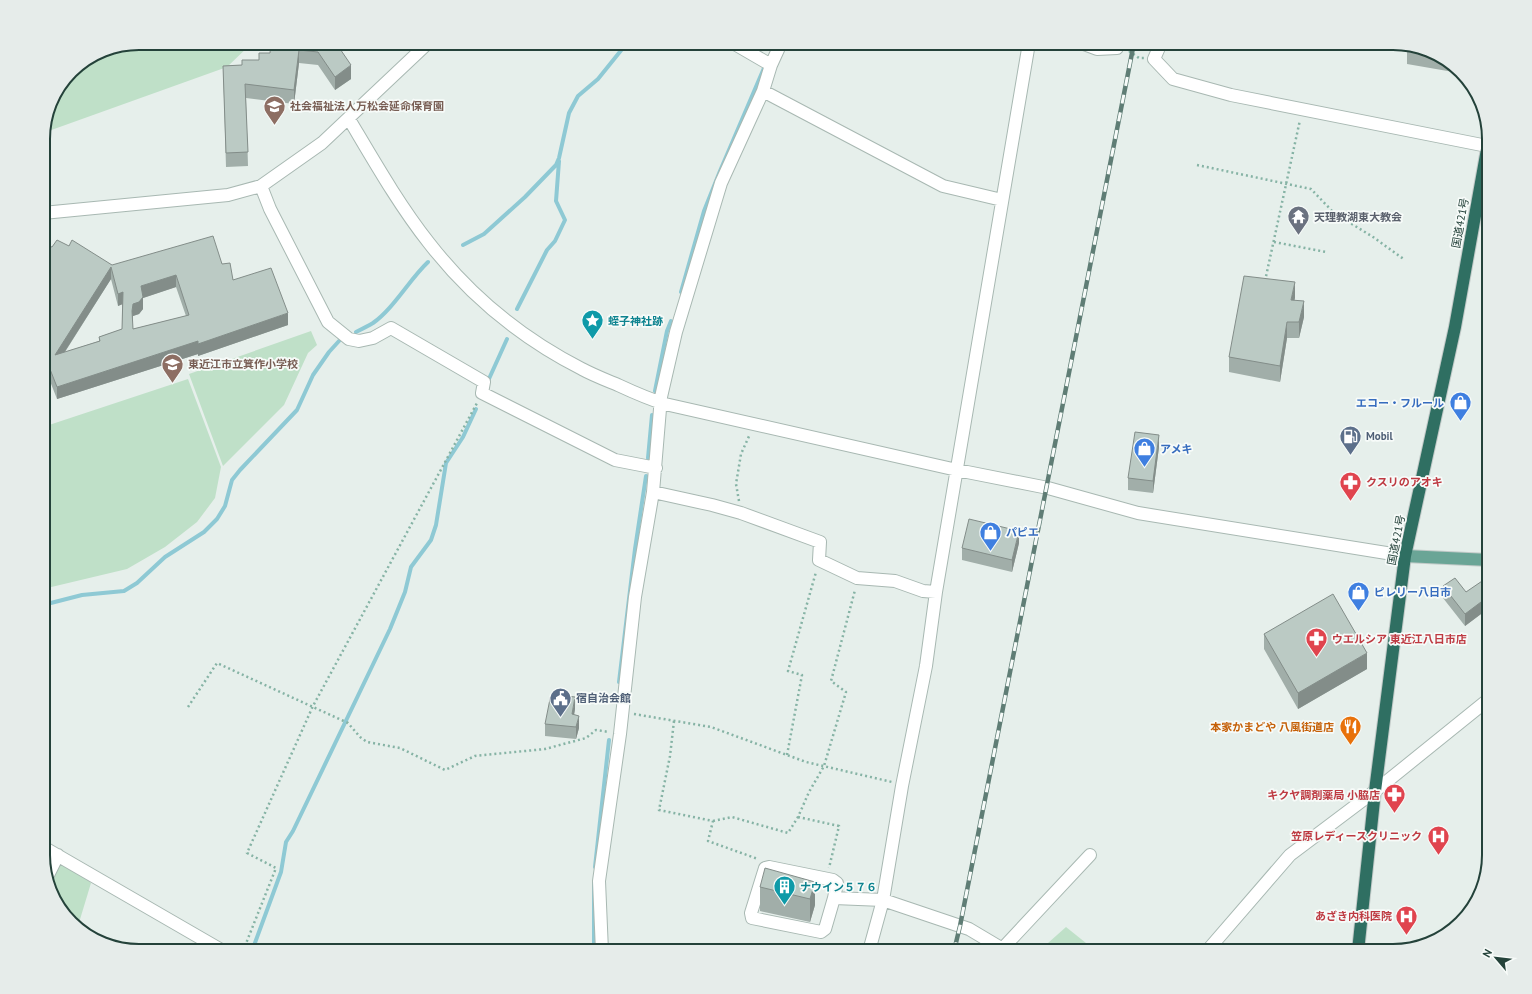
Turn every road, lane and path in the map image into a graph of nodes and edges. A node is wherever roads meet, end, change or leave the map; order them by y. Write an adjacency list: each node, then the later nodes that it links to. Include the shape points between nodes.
1 (421, 50): 11 (street)
2 (745, 50): 8 (street)
3 (778, 50): 8 (street)
4 (1028, 50): 17 (street)
5 (1123, 50): 7 (path, via 1139,58)
6 (1158, 50): 7 (street)
7 (1154, 59): 10 (street, via 1173,79 1231,96)
8 (771, 65): 9 (street)
9 (763, 91): 17 (street, via 943,186); 24 (street, via 721,183 676,332)
10 (1302, 110): 12 (street); 15 (path)
11 (348, 119): 16 (street, via 322,143); 24 (street, via 428,243 492,311 522,334 582,369)
12 (1482, 141)
13 (1197, 165): 15 (path)
14 (1482, 176): 30 (highway, 国道421号, via 1455,327)
15 (1286, 184): 19 (path); 21 (path, via 1311,189 1334,213)
16 (261, 186): 18 (street, via 228,195); 23 (street, via 270,209 328,322 349,338 359,341 373,338 391,328 484,382)
17 (1002, 200): 27 (street)
18 (50, 212)
19 (1274, 242): 20 (path); 22 (path)
20 (1326, 252)
21 (1405, 260)
22 (1265, 284)
23 (482, 393): 26 (street, via 615,460); 36 (path)
24 (661, 403): 25 (street); 26 (street)
25 (753, 424): 27 (street); 29 (path, via 741,454 736,484)
26 (656, 468): 28 (street)
27 (957, 470): 30 (street, via 1048,488 1138,513); 34 (street)
28 (653, 492): 29 (street); 38 (street, via 635,597)
29 (741, 513): 31 (street, via 820,542)
30 (1405, 556): 32 (main road); 44 (highway, 国道421号)
31 (819, 560): 33 (street); 41 (path, via 788,671 802,674)
32 (1482, 560)
33 (857, 578): 34 (street, via 895,582); 42 (path, via 831,682 846,692)
34 (936, 592): 43 (street, via 926,666)
35 (1482, 705): 44 (street)
36 (313, 706): 37 (path, via 217,663); 40 (path, via 348,723 367,742 400,748 445,770 475,756 545,749 586,738 596,730); 56 (path, via 247,853 276,868)
37 (188, 708)
38 (622, 712): 39 (path); 40 (street)
39 (674, 721): 41 (path, via 711,727); 46 (path, via 659,810)
40 (620, 734): 57 (street, via 599,881)
41 (787, 754): 42 (path)
42 (824, 766): 43 (path); 45 (path)
43 (902, 786): 54 (street)
44 (1375, 791): 61 (street, via 1290,855); 62 (highway, 国道421号)
45 (798, 817): 46 (path, via 788,833 732,817); 52 (path, via 839,826)
46 (713, 821): 51 (path, via 708,841 763,861)
47 (50, 851): 48 (street)
48 (58, 855): 50 (street); 55 (street)
49 (1090, 855): 60 (street)
50 (51, 868)
51 (765, 868): 52 (street); 53 (street, via 751,913 752,918 821,932 825,929)
52 (826, 879): 53 (street, via 836,883)
53 (834, 898): 54 (street)
54 (883, 900): 58 (street); 59 (street, via 960,926)
55 (211, 944)
56 (246, 944)
57 (602, 944)
58 (871, 944)
59 (994, 944)
60 (1009, 944)
61 (1213, 944)
62 (1359, 944)

